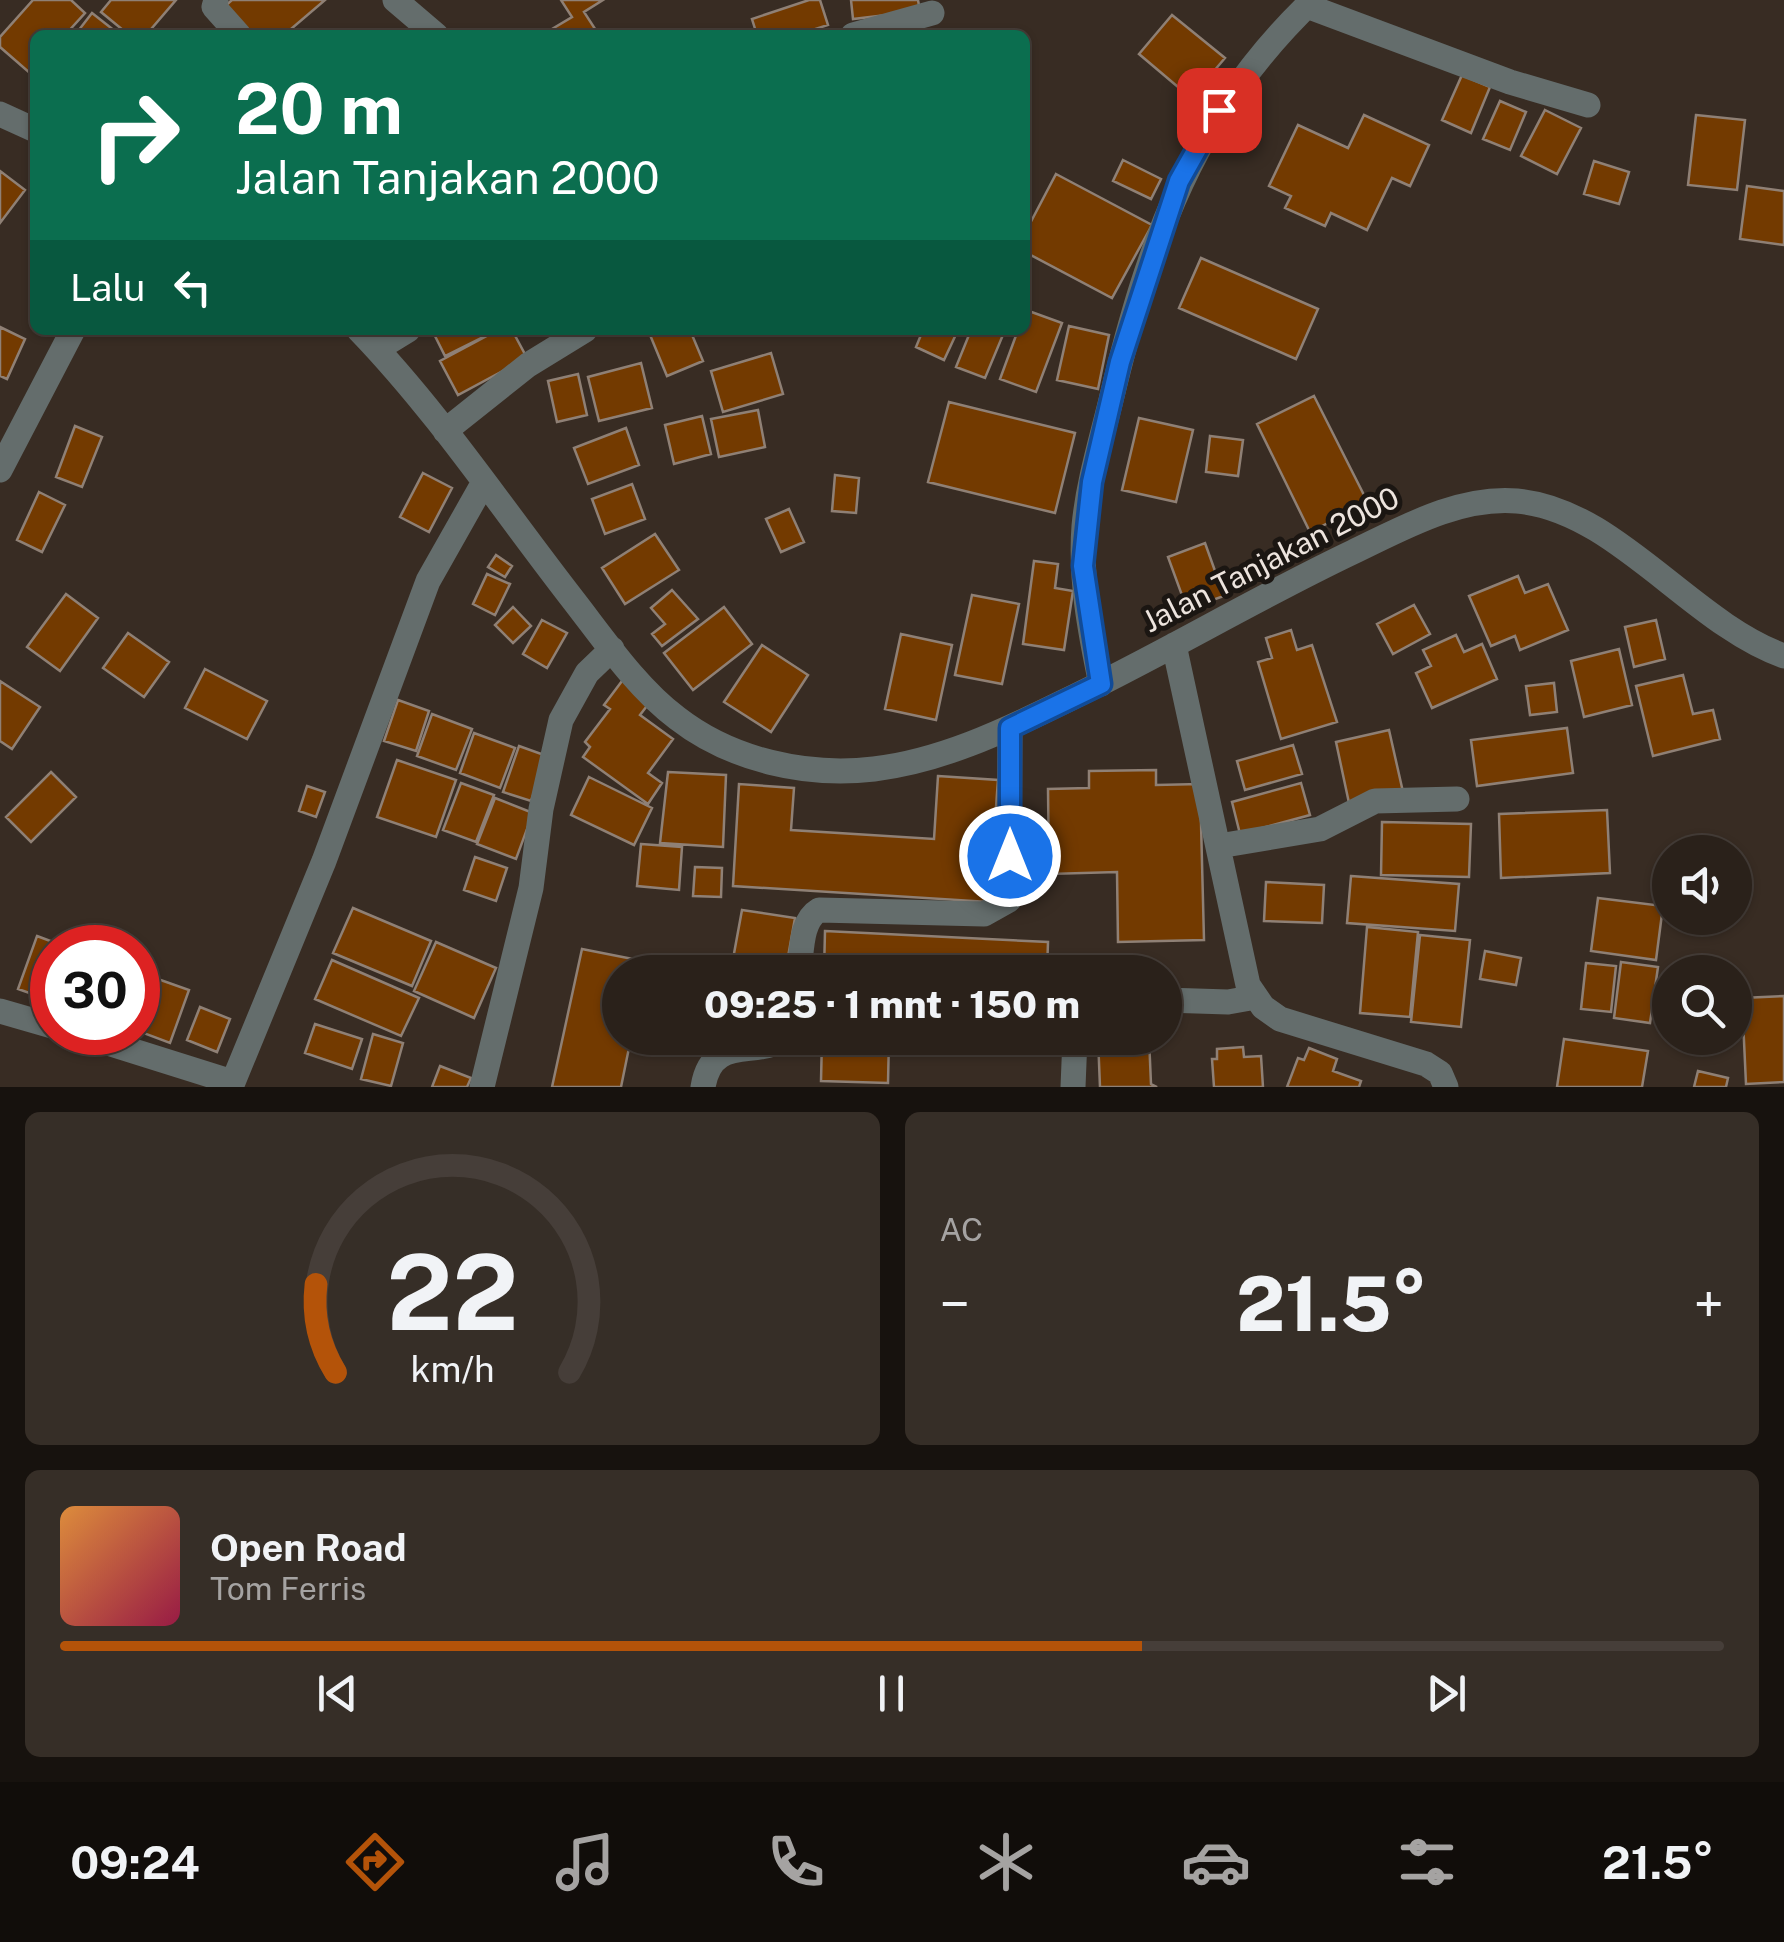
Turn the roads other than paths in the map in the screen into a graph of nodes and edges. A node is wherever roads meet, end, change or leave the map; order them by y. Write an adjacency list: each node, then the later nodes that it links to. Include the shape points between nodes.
1 (216, 0): 5 (street, via 214,7)
2 (395, 0): 6 (street)
3 (1310, 3): 8 (street, via 1510,82); 22 (street, via 1237,83 1179,181 1120,362 1084,524 1087,604)
4 (932, 13): 7 (street)
5 (234, 30)
6 (430, 30)
7 (871, 30)
8 (1588, 105)
9 (0, 114): 10 (street)
10 (30, 128)
11 (71, 335): 17 (street)
12 (364, 335): 15 (street, Jalan Tanjakan 2000)
13 (400, 335): 15 (street)
14 (577, 335): 16 (street)
15 (377, 349): 16 (street, Jalan Tanjakan 2000)
16 (445, 430): 18 (street, Jalan Tanjakan 2000)
17 (0, 470)
18 (484, 482): 20 (street, Jalan Tanjakan 2000); 34 (street, via 428,581)
19 (1174, 646): 21 (street, Jalan Tanjakan 2000, via 1423,518 1517,501 1594,529 1738,635); 22 (street, Jalan Tanjakan 2000); 25 (street)
20 (612, 649): 23 (street, Jalan Tanjakan 2000, via 676,718 760,760 818,770 874,769 934,757); 35 (street, via 586,673 561,720 532,888)
21 (1784, 656)
22 (1101, 684): 23 (street, Jalan Tanjakan 2000)
23 (1010, 728): 26 (street, via 1009,900 984,914 819,910 805,928)
24 (1457, 800): 25 (street, via 1375,801 1320,830)
25 (1219, 846): 27 (street, via 1236,948)
26 (802, 955)
27 (1256, 997): 28 (street); 38 (street, via 1280,1019 1426,1064)
28 (1182, 1001)
29 (0, 1011): 30 (street)
30 (30, 1020)
31 (143, 1055): 34 (street)
32 (722, 1055): 36 (street, via 706,1070)
33 (1074, 1055): 37 (street)
34 (232, 1084)
35 (482, 1087)
36 (704, 1087)
37 (1073, 1087)
38 (1446, 1087)

